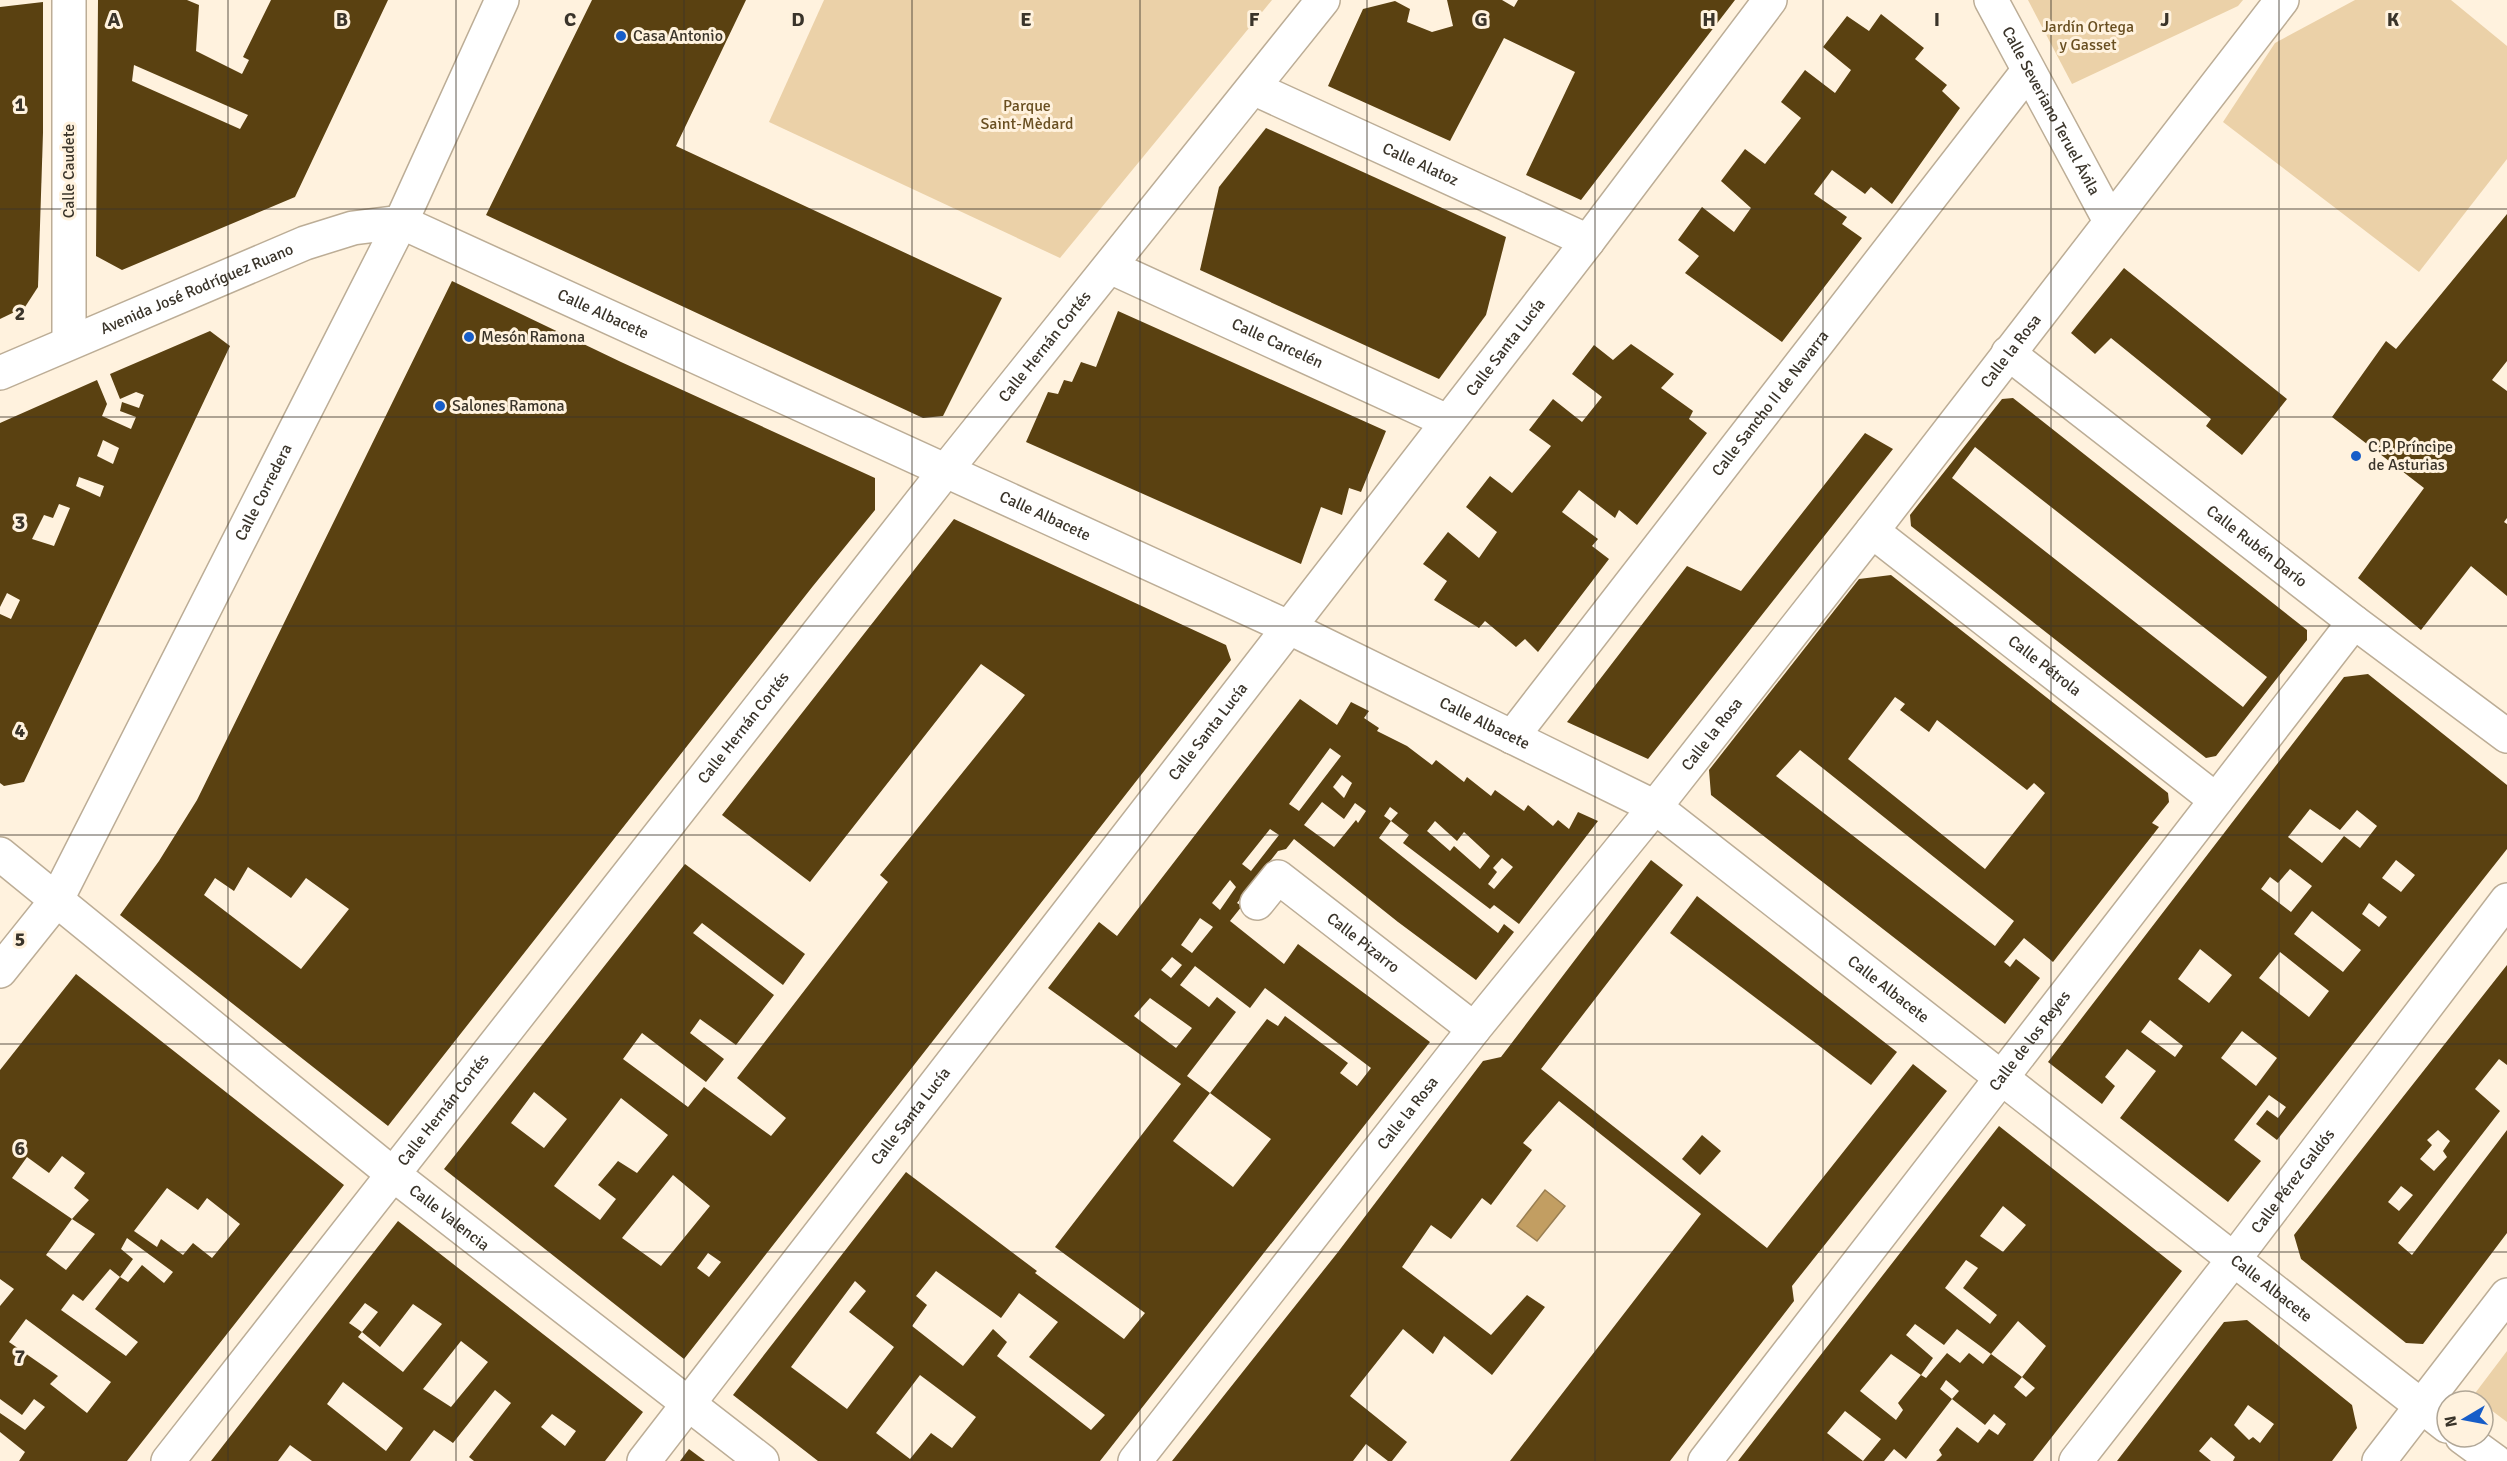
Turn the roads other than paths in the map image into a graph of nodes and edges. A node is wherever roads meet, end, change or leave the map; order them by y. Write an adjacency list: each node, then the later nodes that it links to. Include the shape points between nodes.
1 (69, 0): 13 (street, Calle Caudete)
2 (502, 0): 10 (street, Calle Corredera)
3 (1323, 0): 8 (street, Calle Hernán Cortés)
4 (1770, 0): 11 (street, Calle Santa Lucía)
5 (1991, 0): 7 (street, Calle Severiano Teruel Ávila)
6 (2282, 0): 9 (street, Calle la Rosa)
7 (2028, 71): 9 (street, Calle Severiano Teruel Ávila); 22 (street, Calle Sancho II de Navarra)
8 (1253, 88): 11 (street, Calle Alatoz); 12 (street, Calle Hernán Cortés)
9 (2110, 221): 14 (street, Calle la Rosa)
10 (401, 222): 13 (street, Avenida José Rodríguez Ruano, via 353,228 305,243); 17 (street, Calle Albacete); 27 (street, Calle Corredera)
11 (1587, 241): 16 (street, Calle Santa Lucía)
12 (1110, 267): 16 (street, Calle Carcelén); 17 (street, Calle Hernán Cortés)
13 (69, 342): 15 (street, Avenida José Rodríguez Ruano)
14 (2008, 353): 18 (street, Calle la Rosa); 19 (street, Calle Rubén Darío)
15 (0, 373)
16 (1447, 420): 20 (street, Calle Santa Lucía)
17 (946, 470): 20 (street, Calle Albacete); 32 (street, Calle Hernán Cortés)
18 (1872, 531): 23 (street, Calle Pétrola); 24 (street, Calle la Rosa)
19 (2354, 622): 21 (street, Calle Rubén Darío); 23 (street, Calle de los Reyes)
20 (1288, 627): 22 (street, Calle Albacete); 35 (street, Calle Santa Lucía)
21 (2507, 735)
22 (1512, 737): 24 (street, Calle Albacete)
23 (2216, 800): 31 (street, Calle de los Reyes)
24 (1655, 807): 30 (street, Calle la Rosa); 31 (street, Calle Albacete)
25 (0, 854): 27 (street, Calle Valencia)
26 (2507, 900): 33 (street, Calle Pérez Galdós)
27 (56, 901): 29 (street, Calle Corredera); 32 (street, Calle Valencia)
28 (1257, 903): 30 (street, Calle Pizarro, via 1278,877)
29 (0, 970)
30 (1474, 1029): 42 (street, Calle la Rosa)
31 (2001, 1078): 33 (street, Calle Albacete); 43 (street, Calle de los Reyes)
32 (394, 1175): 35 (street, Calle Valencia); 39 (street, Calle Hernán Cortés)
33 (2234, 1259): 36 (street, Calle Albacete); 44 (street, Calle Pérez Galdós)
34 (2507, 1295): 36 (street)
35 (688, 1404): 40 (street, Calle Santa Lucía); 41 (street, Calle Valencia)
36 (2421, 1407): 37 (street, Calle Albacete); 45 (street)
37 (2435, 1417)
38 (2478, 1449): 46 (street)
39 (168, 1461)
40 (644, 1461)
41 (762, 1461)
42 (1135, 1461)
43 (1705, 1461)
44 (2076, 1461)
45 (2379, 1461)
46 (2495, 1461)

